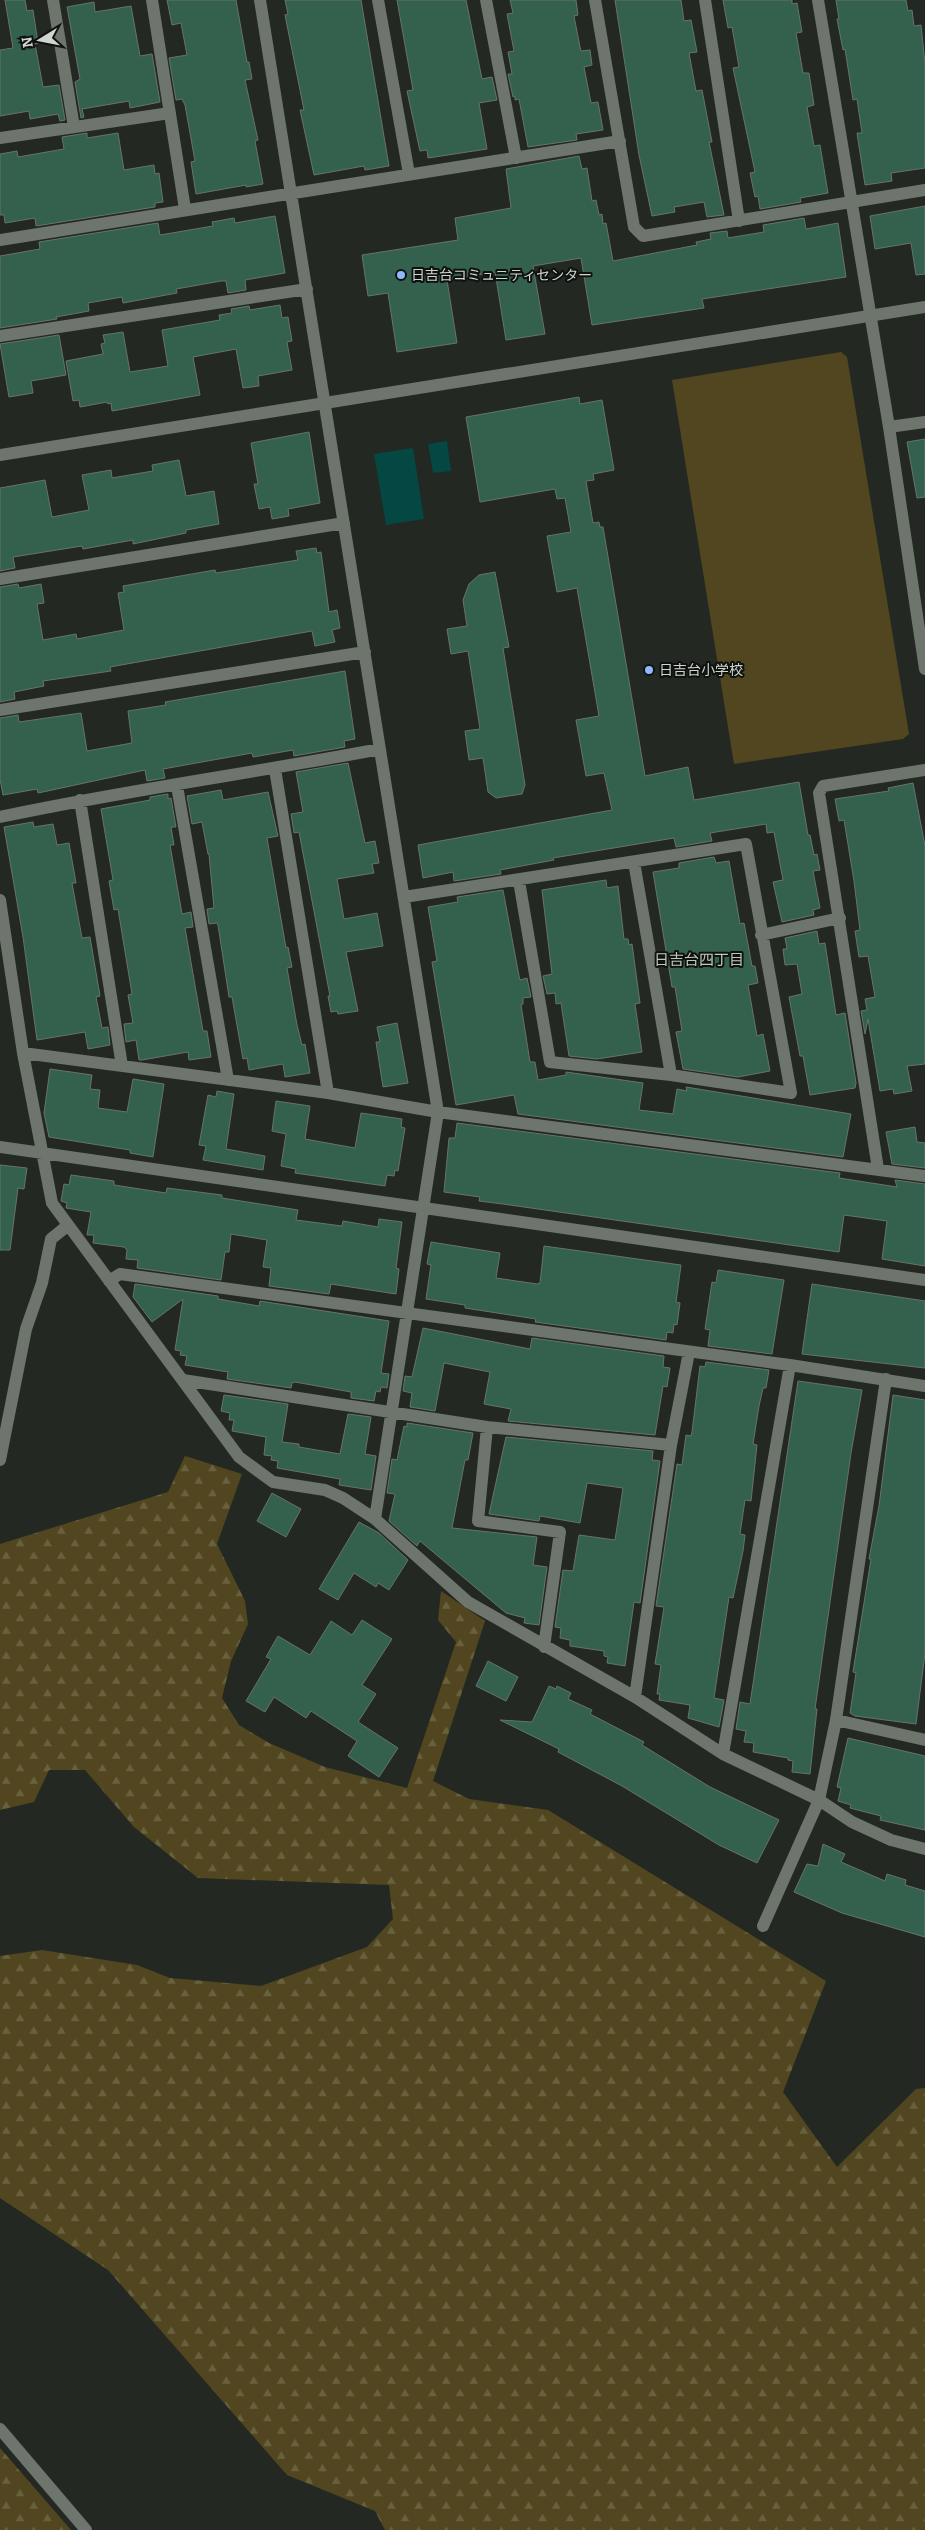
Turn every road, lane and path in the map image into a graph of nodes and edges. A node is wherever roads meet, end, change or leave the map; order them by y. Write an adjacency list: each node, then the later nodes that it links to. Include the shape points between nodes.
1 (53, 0): 10 (street)
2 (152, 0): 9 (street)
3 (260, 0): 16 (street)
4 (378, 0): 14 (street)
5 (486, 0): 13 (street)
6 (595, 0): 12 (street)
7 (705, 0): 19 (street)
8 (818, 0): 17 (street)
9 (170, 113): 10 (street); 18 (street)
10 (74, 127): 11 (street)
11 (0, 138)
12 (620, 141): 13 (street); 19 (street, via 634,227 643,236)
13 (516, 158): 14 (street)
14 (409, 174): 16 (street)
15 (925, 190): 17 (street)
16 (291, 192): 18 (street); 21 (street)
17 (851, 202): 19 (street); 23 (street)
18 (186, 209): 20 (street)
19 (739, 221)
20 (0, 240)
21 (307, 289): 24 (street); 25 (street)
22 (925, 307): 23 (street)
23 (870, 314): 25 (street); 27 (street)
24 (0, 336)
25 (325, 403): 28 (street); 29 (street)
26 (925, 422): 27 (street)
27 (889, 427): 32 (street)
28 (0, 455)
29 (344, 522): 30 (street); 31 (street)
30 (0, 579)
31 (365, 652): 33 (street); 34 (street)
32 (925, 670)
33 (0, 710)
34 (380, 749): 35 (street); 42 (street)
35 (275, 769): 37 (street); 50 (street)
36 (925, 770): 44 (street, via 823,786 819,793)
37 (177, 786): 38 (street); 49 (street)
38 (80, 800): 39 (street); 47 (street)
39 (0, 817)
40 (634, 862): 41 (street); 45 (street, via 746,844); 48 (street)
41 (519, 880): 42 (street); 48 (street, via 550,1062)
42 (404, 897): 51 (street)
43 (0, 900): 46 (street)
44 (840, 918): 45 (street); 54 (street)
45 (761, 934): 48 (street, via 791,1093)
46 (23, 1053): 47 (street); 53 (street)
47 (122, 1066): 49 (street)
48 (671, 1075)
49 (228, 1080): 50 (street)
50 (328, 1093): 51 (street)
51 (438, 1112): 54 (street); 56 (street)
52 (0, 1147): 53 (street)
53 (41, 1152): 56 (street); 57 (street, via 52,1203)
54 (878, 1169): 55 (street)
55 (925, 1176)
56 (422, 1207): 58 (street); 60 (street)
57 (67, 1226): 59 (street); 69 (street, via 51,1240 42,1284 26,1329)
58 (925, 1280)
59 (109, 1281): 60 (street, via 120,1274); 64 (street)
60 (406, 1313): 61 (street); 66 (street)
61 (689, 1352): 62 (street); 68 (street)
62 (790, 1365): 63 (street); 75 (street)
63 (886, 1379): 65 (street); 73 (street)
64 (183, 1380): 66 (street); 70 (street, via 240,1457 273,1482 325,1490)
65 (925, 1386)
66 (390, 1412): 67 (street); 70 (street)
67 (487, 1427): 68 (street); 71 (street, via 478,1521 560,1532)
68 (671, 1445): 72 (street)
69 (0, 1460)
70 (375, 1519): 71 (street, via 468,1602)
71 (544, 1648): 72 (street)
72 (635, 1697): 75 (street)
73 (836, 1720): 74 (street); 76 (street)
74 (925, 1740)
75 (723, 1754): 76 (street)
76 (819, 1800): 77 (street, via 852,1822 891,1840); 78 (street)
77 (925, 1849)
78 (763, 1926)
79 (0, 2430): 80 (street)
80 (86, 2530)

